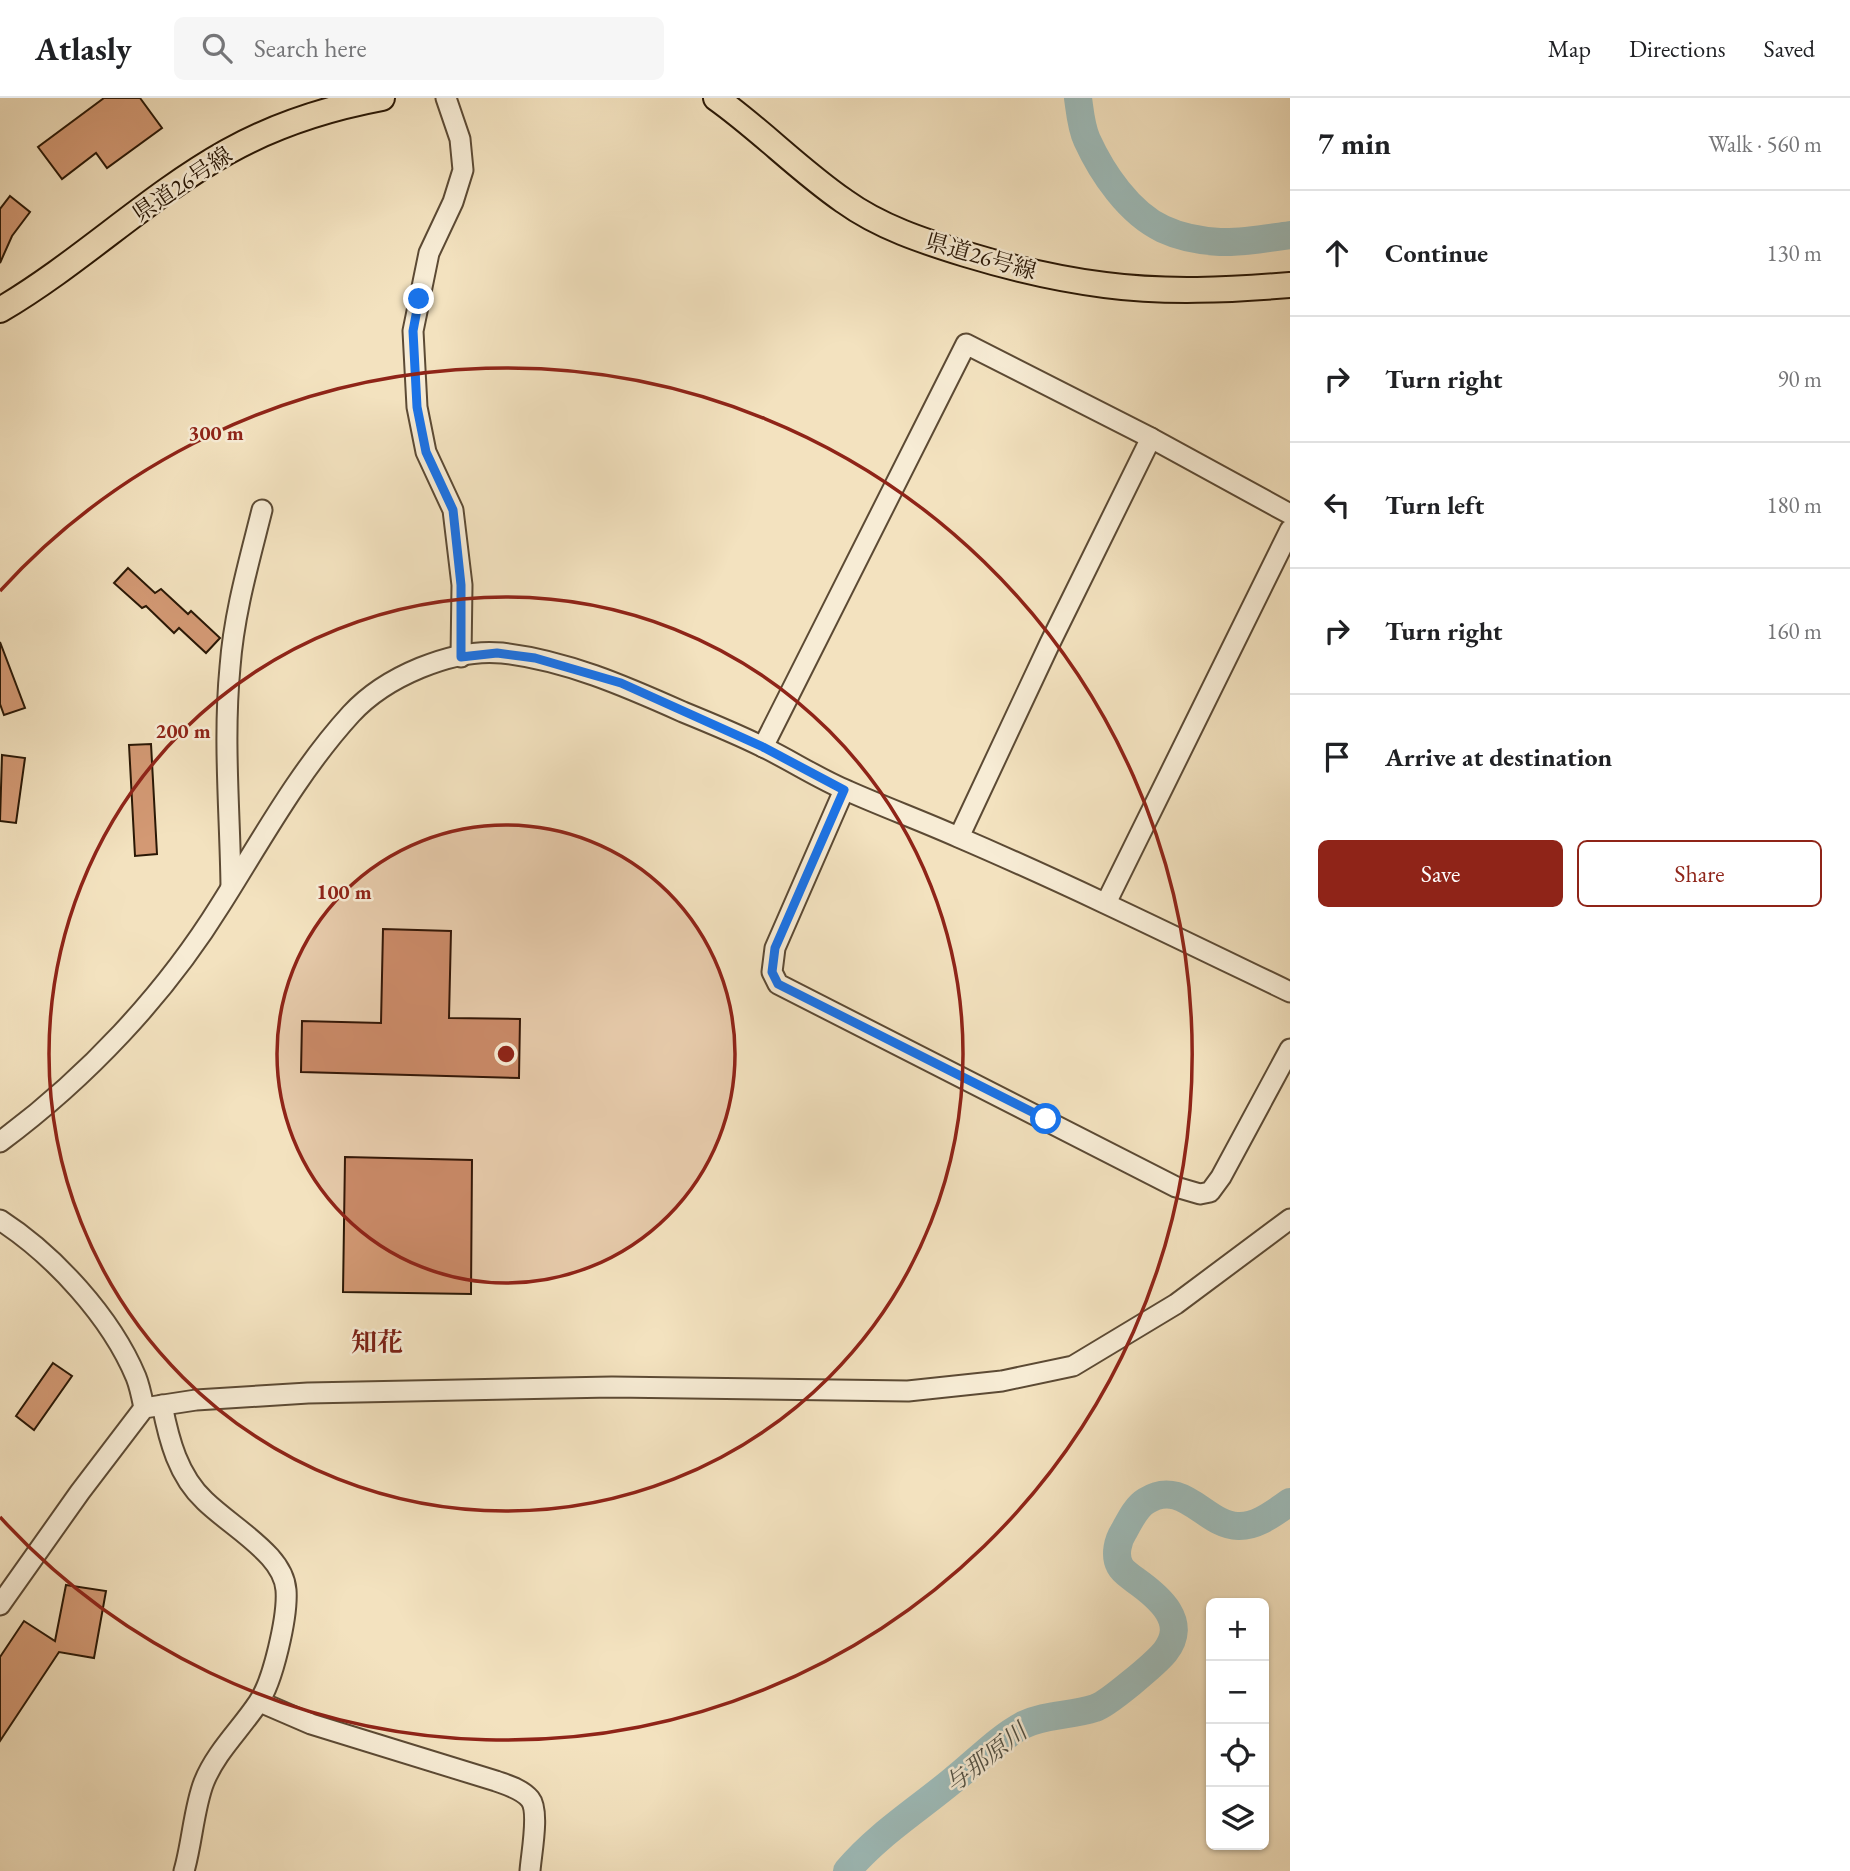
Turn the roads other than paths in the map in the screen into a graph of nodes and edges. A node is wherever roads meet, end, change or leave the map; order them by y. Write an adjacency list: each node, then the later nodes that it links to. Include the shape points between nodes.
1 (382, 98): 5 (main road, 県道26号線, via 282,125 228,151)
2 (446, 98): 10 (lane, via 460,139 463,170 429,253 413,331 417,407 426,452 453,510 461,585)
3 (716, 98): 4 (main road, 県道26号線, via 844,202 897,231 951,250 1006,266 1107,285 1211,289)
4 (1290, 285)
5 (0, 310)
6 (1151, 438): 8 (lane); 11 (lane, via 966,344); 13 (lane)
7 (262, 510): 14 (lane, via 239,601 230,667 226,760)
8 (1290, 514)
9 (1290, 530): 15 (lane)
10 (461, 657): 11 (lane, via 497,653 535,658 621,683); 14 (lane, via 415,669 354,711 285,800)
11 (763, 747): 12 (lane)
12 (844, 790): 13 (lane); 17 (lane, via 775,948 772,972 778,984 1176,1187 1200,1194 1210,1192 1221,1177)
13 (959, 837): 15 (lane)
14 (231, 887): 18 (lane, via 184,959 138,1015 41,1112)
15 (1106, 903): 16 (lane)
16 (1290, 992)
17 (1290, 1049)
18 (0, 1142)
19 (1290, 1219): 21 (lane, via 1176,1304 1073,1366 1002,1381 908,1391 612,1387 308,1393)
20 (0, 1220): 21 (lane, via 18,1231 97,1310)
21 (153, 1407): 22 (lane, via 80,1492); 23 (lane, via 188,1480 280,1569 286,1589 283,1619)
22 (4, 1593)
23 (260, 1702): 24 (lane, via 227,1741 204,1782); 25 (lane, via 311,1724 524,1793 535,1812)
24 (184, 1871)
25 (530, 1871)

